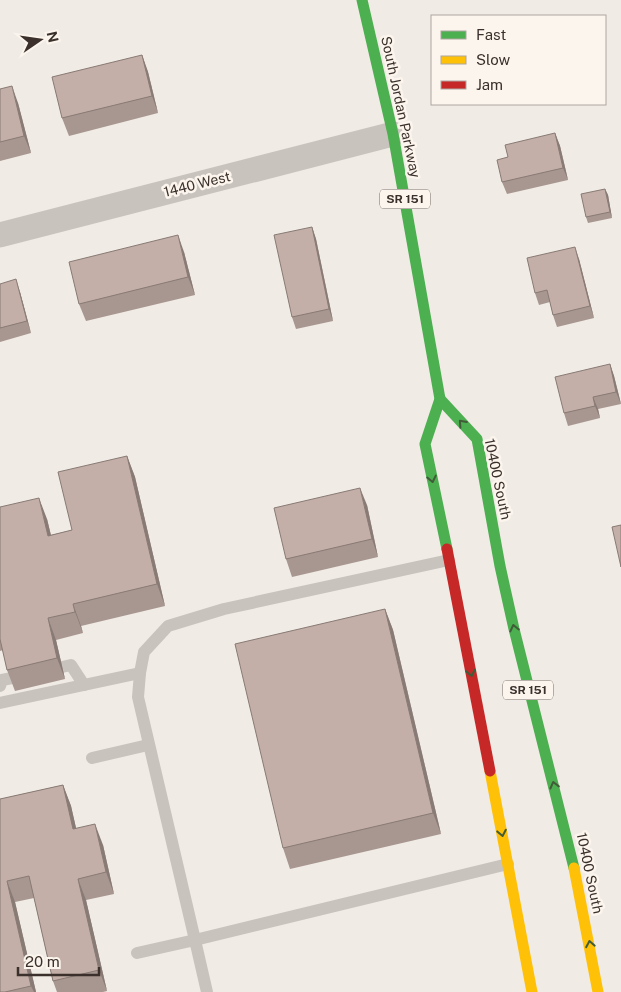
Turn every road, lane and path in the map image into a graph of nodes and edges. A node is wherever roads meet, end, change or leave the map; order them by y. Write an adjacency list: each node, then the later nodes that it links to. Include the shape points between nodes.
1 (362, 0): 2 (main road, South Jordan Parkway / SR 151)
2 (393, 134): 3 (street, 1440 West); 4 (main road, South Jordan Parkway / SR 151)
3 (0, 235)
4 (440, 399): 5 (main road, SR 151, one-way to 5, via 425,444); 19 (main road, 10400 South / SR 151, one-way to 4, via 574,866 512,620 477,440)
5 (449, 560): 7 (lane, via 224,609 168,626 144,652); 14 (main road, SR 151, one-way to 14)
6 (62, 667): 9 (lane, via 71,665)
7 (140, 673): 9 (lane); 12 (lane, via 138,697)
8 (12, 678): 10 (lane, via 2,680)
9 (84, 685): 11 (lane)
10 (0, 686)
11 (0, 703)
12 (148, 745): 13 (lane); 15 (lane)
13 (92, 758)
14 (508, 864): 15 (lane); 18 (main road, SR 151)
15 (195, 940): 16 (lane); 17 (lane)
16 (138, 952)
17 (207, 992)
18 (532, 992)
19 (598, 992)

